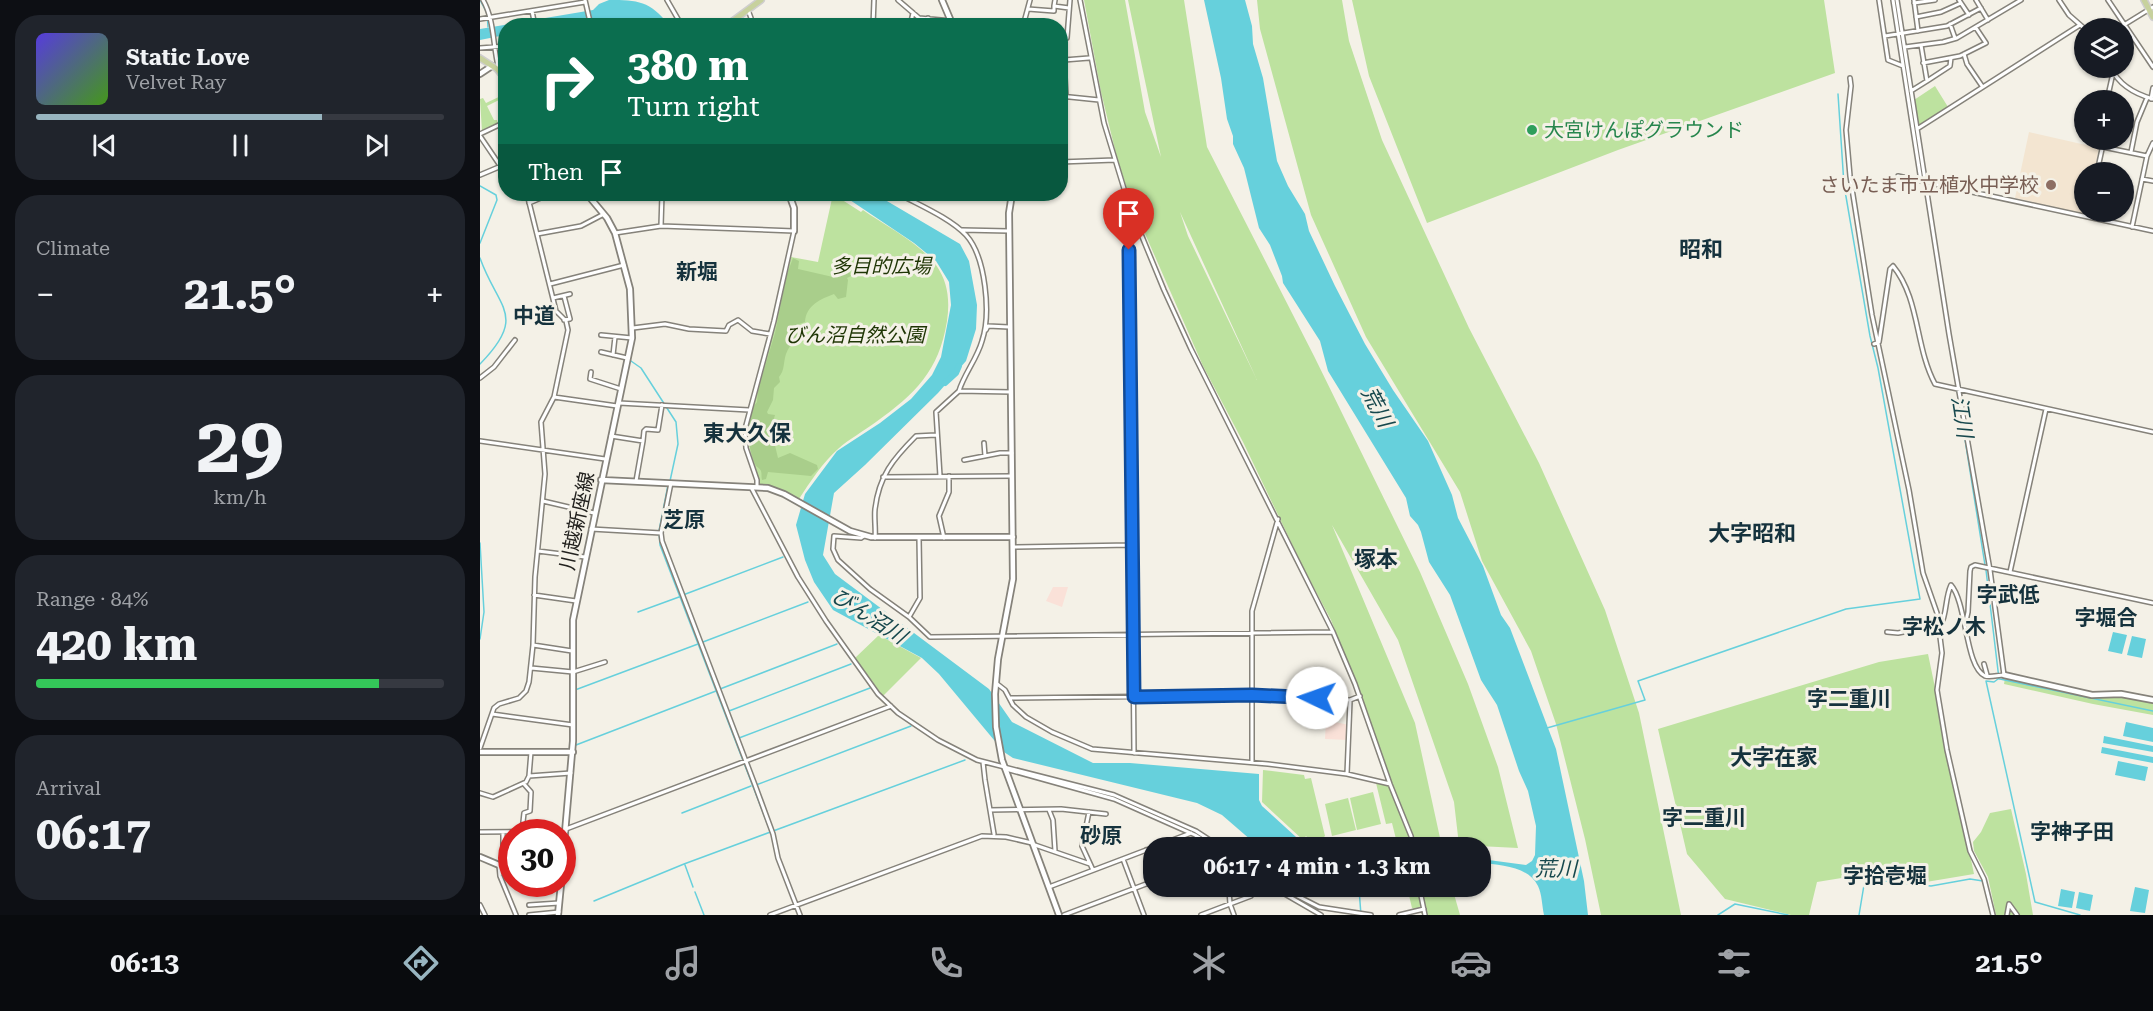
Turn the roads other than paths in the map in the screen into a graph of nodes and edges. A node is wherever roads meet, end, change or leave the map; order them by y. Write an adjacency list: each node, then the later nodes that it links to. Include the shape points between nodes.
1 (483, 0): 45 (street)
2 (667, 0): 35 (street)
3 (761, 0): 27 (main road)
4 (874, 0): 38 (street)
5 (898, 0): 29 (street)
6 (942, 0): 41 (street)
7 (1030, 0): 25 (street)
8 (1055, 0): 22 (street)
9 (1070, 0): 23 (street)
10 (1080, 0): 65 (street)
11 (1880, 0): 55 (street)
12 (1895, 0): 54 (street)
13 (1935, 0): 21 (street)
14 (1976, 0): 24 (street)
15 (2021, 0): 47 (street)
16 (2059, 0): 48 (street)
17 (2108, 0): 43 (street)
18 (2144, 0): 26 (main road)
19 (1960, 1): 30 (street); 31 (street, via 1941,12)
20 (585, 2): 28 (street); 34 (street)
21 (1914, 2): 31 (street)
22 (1054, 6): 23 (street); 25 (street, via 1054,11)
23 (1069, 8): 49 (street)
24 (1981, 8): 30 (street); 47 (street)
25 (1028, 9): 42 (street)
26 (2151, 9): 32 (main road); 46 (street)
27 (748, 10): 36 (main road); 37 (street)
28 (532, 11): 33 (street); 45 (street)
29 (913, 12): 39 (street); 40 (street, via 919,18)
30 (1969, 15): 50 (street)
31 (1916, 17): 53 (street)
32 (2153, 17)
33 (533, 18)
34 (589, 18)
35 (677, 18)
36 (737, 18)
37 (751, 18)
38 (873, 18)
39 (912, 18)
40 (928, 18)
41 (951, 18)
42 (1025, 18)
43 (2122, 18)
44 (480, 19): 45 (street)
45 (490, 19): 59 (street)
46 (2134, 19)
47 (1988, 20): 51 (street)
48 (2074, 20)
49 (1068, 23)
50 (1950, 24): 53 (street); 57 (street)
51 (1977, 28): 57 (street); 63 (street, via 1986,44)
52 (2074, 29): 77 (street)
53 (1918, 31): 54 (street)
54 (1900, 34): 55 (street); 62 (street)
55 (1885, 36): 69 (street, via 1888,60)
56 (2134, 37): 70 (street)
57 (1955, 38): 58 (street)
58 (1921, 45): 62 (street); 68 (street)
59 (493, 46): 60 (street); 61 (street); 71 (street, via 498,66)
60 (498, 46)
61 (480, 48)
62 (1903, 48): 69 (street); 79 (street)
63 (1964, 54): 66 (street); 77 (street, via 1966,64)
64 (480, 58): 71 (main road)
65 (1090, 58): 67 (street); 82 (street)
66 (1951, 58): 68 (street); 76 (street, via 1950,66)
67 (1068, 60)
68 (1923, 63): 76 (street)
69 (1903, 66): 79 (street)
70 (2153, 67)
71 (495, 68): 72 (main road); 73 (street)
72 (498, 70)
73 (480, 74)
74 (1850, 78): 133 (street, via 1846,130 1851,182)
75 (2119, 78): 81 (street, via 2131,91)
76 (1927, 81): 79 (street)
77 (1983, 87): 84 (street)
78 (2153, 88): 81 (street)
79 (1909, 91): 84 (street); 98 (street)
80 (1068, 97): 82 (street)
81 (2150, 99): 88 (street, via 2137,122)
82 (1099, 100): 90 (street)
83 (498, 126): 85 (street)
84 (1917, 129): 98 (street)
85 (480, 135): 92 (street)
86 (2153, 143): 89 (street)
87 (2117, 150): 88 (street)
88 (2131, 153): 89 (street)
89 (2147, 156): 96 (street)
90 (1114, 160): 91 (street); 107 (street)
91 (1068, 161)
92 (498, 162)
93 (498, 167): 94 (street)
94 (480, 175)
95 (1898, 176): 98 (street)
96 (2142, 179): 97 (street); 112 (street)
97 (2153, 181)
98 (1923, 182): 109 (street); 140 (street)
99 (528, 201): 106 (street)
100 (535, 201): 106 (street)
101 (594, 201): 108 (street, 川越新座線)
102 (663, 201): 111 (street)
103 (792, 201): 114 (street)
104 (911, 201): 113 (street)
105 (1012, 201): 115 (street)
106 (529, 204): 118 (street)
107 (1129, 205): 170 (street, via 1177,319); 178 (street)
108 (604, 214): 117 (street, 川越新座線); 118 (street, via 581,226)
109 (2074, 214)
110 (2110, 222): 112 (street)
111 (661, 226): 114 (street); 117 (street)
112 (2132, 227): 116 (street)
113 (960, 230): 115 (street); 127 (street, via 980,264 987,310)
114 (794, 231): 128 (street)
115 (1010, 231): 125 (street)
116 (2153, 231)
117 (615, 233): 119 (street, 川越新座線)
118 (537, 234): 120 (street)
119 (624, 265): 120 (street); 126 (street, 川越新座線)
120 (550, 284): 123 (street)
121 (570, 294): 122 (street)
122 (564, 296): 123 (street); 124 (street, via 570,319)
123 (553, 298): 124 (street, via 556,311)
124 (564, 320): 143 (street, via 568,330)
125 (1010, 327): 127 (street, via 988,326); 142 (street)
126 (632, 328): 128 (street, via 665,324 726,331 738,320 752,331); 131 (street, 川越新座線)
127 (985, 332): 141 (street)
128 (770, 334): 147 (street)
129 (601, 335): 130 (street)
130 (615, 337): 131 (street); 135 (street)
131 (632, 339): 136 (street, 川越新座線)
132 (515, 340): 138 (street, via 498,363)
133 (1876, 343): 140 (street, via 1893,266 1907,290 1933,380 1939,386); 189 (street, via 1907,478 1923,573)
134 (601, 352): 135 (street)
135 (613, 355): 136 (street)
136 (629, 359): 139 (street, 川越新座線)
137 (591, 372): 139 (street, via 590,379)
138 (480, 378)
139 (621, 389): 144 (street, 川越新座線)
140 (1957, 389): 146 (street); 182 (street)
141 (959, 392): 142 (street); 149 (street, via 936,412)
142 (1011, 392): 155 (street)
143 (554, 397): 144 (street); 154 (street, via 541,422)
144 (617, 404): 145 (street); 150 (street, 川越新座線)
145 (663, 405): 147 (street); 152 (street, via 658,430 646,429)
146 (2046, 409): 148 (street); 183 (street)
147 (749, 410): 167 (street, via 746,443)
148 (2153, 432)
149 (936, 435): 161 (street, via 916,436); 162 (street)
150 (610, 436): 152 (street); 157 (street, 川越新座線)
151 (480, 441): 154 (street)
152 (643, 441): 164 (street)
153 (984, 443): 156 (street)
154 (543, 449): 157 (street); 168 (street)
155 (1012, 453): 156 (street); 160 (street)
156 (985, 456): 158 (street)
157 (605, 459): 163 (street, 川越新座線)
158 (964, 460)
159 (949, 476): 160 (street); 162 (street); 177 (street, via 949,492 939,516)
160 (1012, 476): 174 (street)
161 (883, 477): 162 (street); 175 (street, via 875,510)
162 (940, 477)
163 (601, 480): 164 (street); 169 (street, 川越新座線)
164 (636, 481): 165 (street)
165 (671, 483): 166 (street); 172 (street)
166 (751, 487): 167 (street); 210 (street, via 826,621 874,689)
167 (757, 487): 173 (street, via 776,491)
168 (543, 501): 169 (street); 180 (street)
169 (594, 513): 171 (street, 川越新座線)
170 (1278, 519): 190 (street); 192 (street, via 1252,612)
171 (591, 529): 172 (street); 181 (street, 川越新座線)
172 (661, 533): 217 (street)
173 (864, 536): 175 (street); 187 (street, via 834,536 835,557)
174 (1013, 537): 177 (street); 179 (street)
175 (875, 538): 176 (street)
176 (919, 538): 177 (street); 187 (street, via 920,598)
177 (944, 538)
178 (1131, 545): 179 (street); 193 (street)
179 (1013, 547): 194 (street, via 1012,588)
180 (538, 551): 181 (street); 184 (street)
181 (585, 557): 185 (street, 川越新座線)
182 (1986, 567): 183 (street); 188 (street, via 1974,566 1970,570); 201 (street)
183 (2010, 572): 186 (street)
184 (534, 595): 185 (street); 195 (street)
185 (576, 601): 196 (street, 川越新座線)
186 (2153, 603)
187 (909, 617): 194 (street, via 930,637)
188 (1965, 622): 189 (street, via 1951,585 1944,620); 202 (street, via 1966,638 1978,668)
189 (1939, 626): 191 (street); 282 (street, via 1942,653 1937,690 1947,750 1970,851 1984,879)
190 (1333, 632): 192 (street); 205 (street)
191 (1887, 632)
192 (1251, 633): 193 (street); 204 (street)
193 (1133, 635): 194 (street); 206 (street)
194 (1002, 636): 203 (street)
195 (533, 645): 196 (street); 199 (street)
196 (572, 651): 200 (street, 川越新座線)
197 (605, 662): 200 (street)
198 (1984, 664): 202 (street)
199 (531, 668): 200 (street); 211 (street, via 528,687 522,695 499,704)
200 (573, 672): 212 (street, 川越新座線)
201 (2001, 675): 202 (street); 209 (street, via 2098,696 2121,694)
202 (1989, 677)
203 (995, 686): 207 (street); 220 (street, via 996,727)
204 (1252, 695): 206 (street); 208 (street); 219 (street)
205 (1360, 696): 208 (street); 225 (street)
206 (1134, 697): 207 (street); 216 (street)
207 (1010, 698): 216 (street, via 1026,717 1068,740 1092,749)
208 (1350, 700): 222 (street)
209 (2153, 700)
210 (891, 706): 217 (street); 218 (street, via 939,740)
211 (491, 714): 212 (street); 213 (street)
212 (573, 725): 215 (street, 川越新座線)
213 (480, 750): 214 (street)
214 (531, 752): 215 (street); 223 (street)
215 (573, 752): 221 (street, 川越新座線)
216 (1134, 753): 219 (street)
217 (746, 761): 234 (street); 265 (street)
218 (984, 762): 220 (street); 227 (street)
219 (1252, 762): 222 (street)
220 (1005, 768): 228 (street); 237 (street, via 1114,799); 241 (street, via 1119,797)
221 (571, 773): 223 (street); 233 (street, 川越新座線)
222 (1347, 774): 225 (street)
223 (529, 776): 224 (street)
224 (524, 783): 226 (street, via 493,797); 232 (street, via 531,792 530,811 524,813)
225 (1390, 784): 242 (street)
226 (480, 793)
227 (990, 810): 228 (street); 238 (street)
228 (1020, 810): 229 (street); 243 (street)
229 (1049, 810): 230 (street); 244 (street)
230 (1089, 811): 231 (street); 248 (street, via 1082,846)
231 (1106, 814)
232 (523, 819)
233 (567, 819)
234 (576, 826)
235 (498, 831): 236 (street)
236 (480, 832)
237 (1191, 833): 239 (street); 240 (street)
238 (994, 835): 243 (street); 265 (street, via 978,837)
239 (1180, 837)
240 (1198, 837)
241 (1205, 837)
242 (1411, 837)
243 (1032, 844): 244 (street); 252 (street)
244 (1055, 851): 248 (street)
245 (1143, 851): 247 (street)
246 (480, 857): 249 (street)
247 (1123, 859): 250 (street); 253 (street)
248 (1090, 864): 250 (street)
249 (498, 865)
250 (1093, 870): 252 (street)
251 (1143, 885): 253 (street)
252 (1048, 887): 273 (street)
253 (1133, 889): 274 (street); 275 (street)
254 (509, 897): 269 (street)
255 (560, 897): 261 (street)
256 (1229, 897): 262 (street)
257 (1248, 897): 262 (street)
258 (1290, 897): 278 (street)
259 (1299, 897): 279 (street, via 1319,907)
260 (1421, 897): 266 (street)
261 (559, 903): 264 (street); 267 (street)
262 (1230, 904): 276 (street); 277 (street)
263 (480, 905): 268 (street)
264 (529, 905)
265 (797, 905): 271 (street); 272 (street)
266 (1424, 909): 280 (street); 281 (street)
267 (559, 914): 270 (street)
268 (485, 915)
269 (516, 915)
270 (529, 915)
271 (770, 915)
272 (800, 915)
273 (1059, 915)
274 (1065, 915)
275 (1144, 915)
276 (1201, 915)
277 (1234, 915)
278 (1321, 915)
279 (1371, 915)
280 (1400, 915)
281 (1425, 915)
282 (1993, 915)
283 (2007, 915): 284 (street, via 2009,904)
284 (2017, 915)

